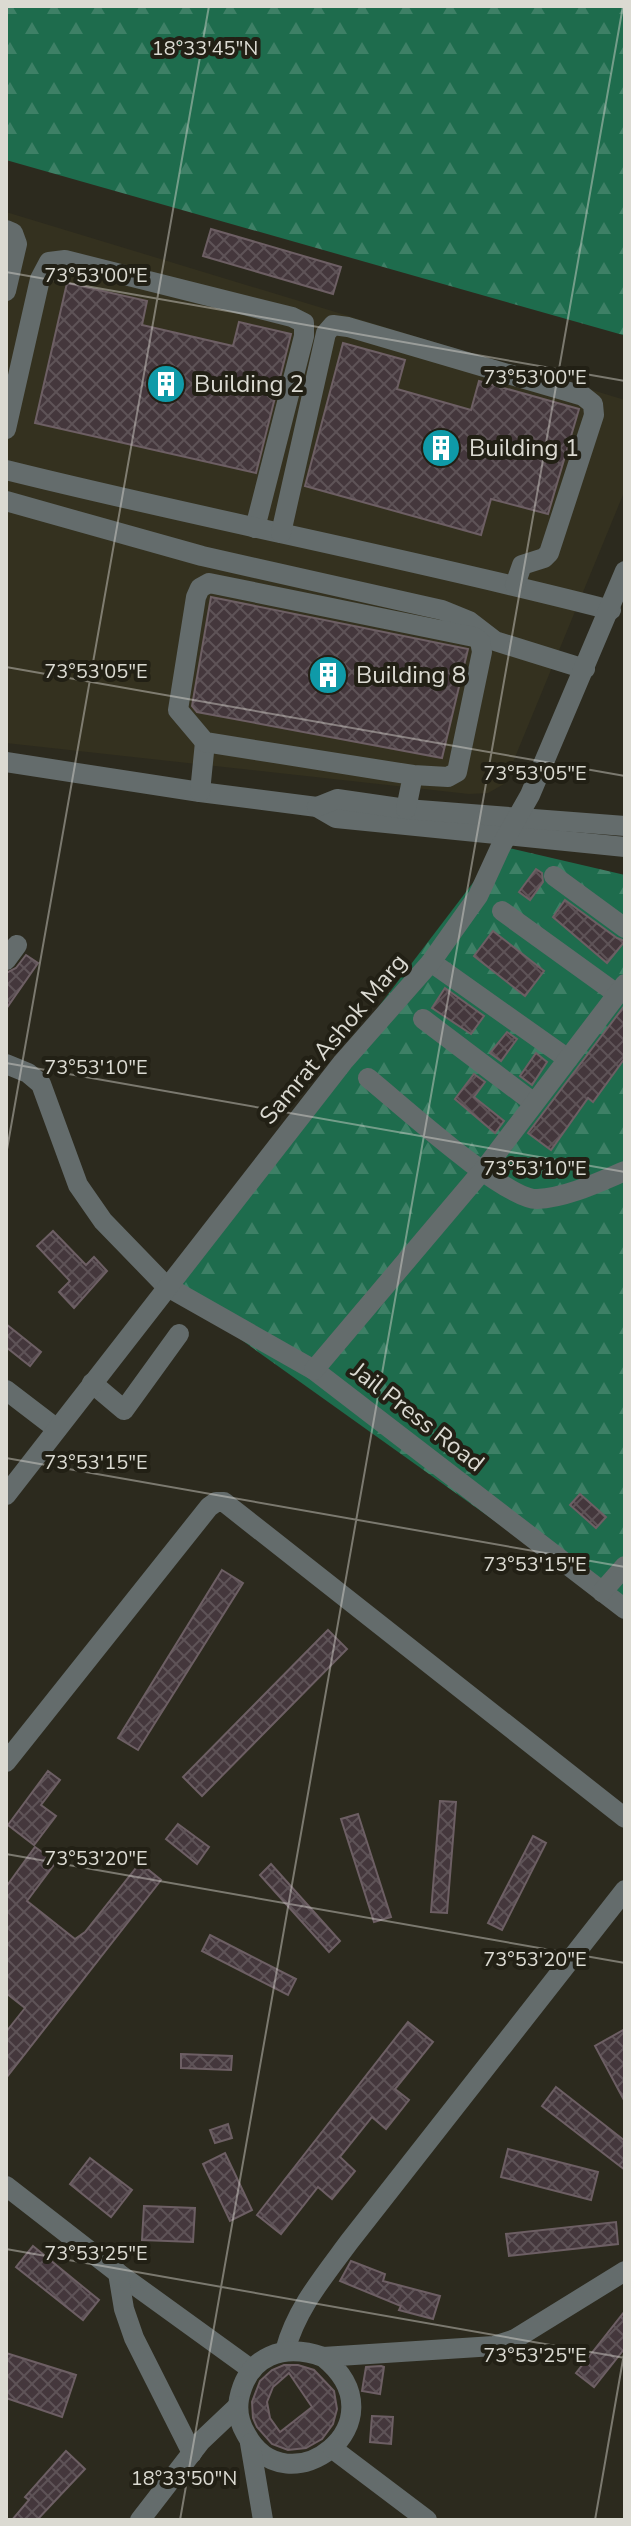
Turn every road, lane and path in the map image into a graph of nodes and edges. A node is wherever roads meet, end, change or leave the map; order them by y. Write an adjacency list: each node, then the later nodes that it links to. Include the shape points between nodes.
1 (6, 230): 2 (street, via 17,244)
2 (6, 291)
3 (6, 429): 6 (street, via 40,279 49,262 65,260 292,317 304,323 304,336)
4 (6, 470): 6 (street)
5 (6, 501): 11 (street, via 202,556 442,610 469,621 495,641)
6 (255, 528): 7 (street)
7 (281, 533): 9 (street); 9 (street, via 326,333 333,325 348,327 583,396 593,404 594,415 549,553 522,565)
8 (625, 571): 10 (street, Samrat Ashok Marg)
9 (515, 585): 10 (street)
10 (611, 610): 11 (street, Samrat Ashok Marg)
11 (585, 669): 19 (street, Samrat Ashok Marg)
12 (205, 742): 14 (street); 14 (street, via 178,710 196,597 209,583 480,641 457,772 448,777); 15 (street)
13 (6, 762): 15 (street)
14 (413, 775): 17 (street)
15 (200, 792): 16 (street)
16 (317, 807): 17 (street, via 337,799); 19 (street, via 336,818)
17 (406, 809): 19 (street)
18 (625, 826): 19 (street)
19 (512, 828): 20 (street); 24 (street, Samrat Ashok Marg, via 478,896)
20 (625, 847)
21 (554, 876): 23 (street)
22 (502, 911): 25 (street)
23 (625, 928)
24 (431, 962): 27 (street); 33 (street, Samrat Ashok Marg, via 343,1062)
25 (621, 989): 27 (street)
26 (423, 1019): 30 (street)
27 (568, 1059): 30 (street)
28 (6, 1064): 33 (street, Jail Press Road, via 41,1084 78,1185 103,1221)
29 (368, 1078): 31 (street)
30 (534, 1103): 31 (street)
31 (483, 1171): 32 (street, via 515,1193 539,1199); 35 (street)
32 (625, 1171)
33 (166, 1286): 35 (street, Jail Press Road); 36 (street, Samrat Ashok Marg)
34 (179, 1334): 36 (street, via 124,1410)
35 (314, 1370): 41 (street, Jail Press Road)
36 (92, 1383): 38 (street, Samrat Ashok Marg)
37 (6, 1390): 38 (street)
38 (57, 1429): 39 (street, Samrat Ashok Marg)
39 (6, 1495)
40 (625, 1566): 41 (street)
41 (602, 1592): 42 (street, Jail Press Road)
42 (625, 1609)
43 (6, 1762): 44 (street, via 209,1507 224,1502)
44 (625, 1818)
45 (625, 1890): 49 (street, via 341,2253 298,2317)
46 (6, 2186): 48 (street)
47 (625, 2271): 50 (street, via 515,2339 494,2346)
48 (118, 2273): 51 (street); 55 (street, via 134,2338)
49 (285, 2351): 50 (street); 51 (street)
50 (323, 2357): 54 (street, via 347,2383 351,2401 351,2418)
51 (252, 2370): 52 (street)
52 (238, 2406): 53 (street); 55 (street)
53 (250, 2443): 54 (street, via 283,2463 301,2464); 57 (street)
54 (333, 2449): 58 (street)
55 (192, 2453): 56 (street)
56 (140, 2520)
57 (263, 2520)
58 (427, 2520)

